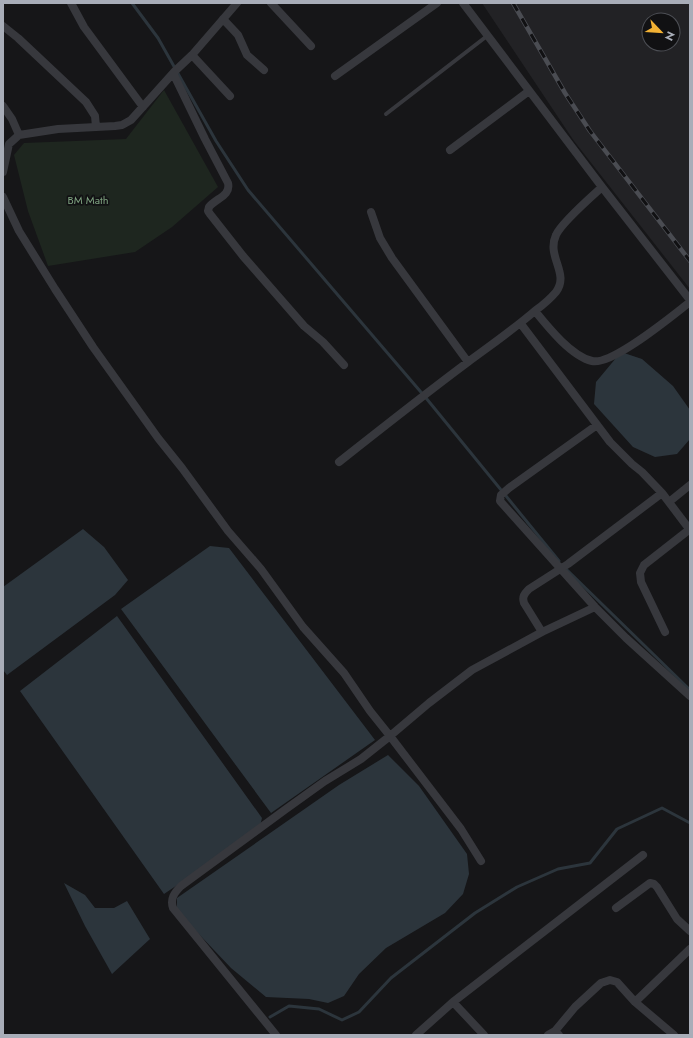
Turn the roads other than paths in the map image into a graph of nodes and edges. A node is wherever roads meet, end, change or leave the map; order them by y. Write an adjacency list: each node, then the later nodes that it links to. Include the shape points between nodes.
1 (71, 3): 17 (street, via 84,28)
2 (237, 3): 6 (street)
3 (271, 3): 9 (street)
4 (437, 3): 13 (street)
5 (463, 3): 8 (street)
6 (223, 19): 10 (street); 12 (street, via 238,35 248,55)
7 (3, 26): 19 (street, via 86,102 95,116)
8 (487, 36): 14 (street); 18 (lane)
9 (311, 46)
10 (192, 55): 11 (street); 15 (street)
11 (176, 70): 17 (street); 31 (street, via 205,139 228,183 228,191 208,207 208,211 304,326)
12 (264, 70)
13 (336, 76)
14 (529, 91): 22 (street); 24 (street)
15 (230, 96)
16 (3, 106): 20 (street)
17 (143, 107): 19 (street, via 131,120 122,125)
18 (386, 114)
19 (96, 127): 20 (street, via 58,128)
20 (19, 135): 21 (street)
21 (6, 144): 23 (street)
22 (450, 150)
23 (3, 172)
24 (602, 187): 27 (street); 28 (street, via 556,234 553,252 561,275 560,284 548,300)
25 (3, 197): 43 (street, via 19,231 59,295 158,438 303,627 344,673)
26 (371, 212): 30 (street, via 380,238 392,258)
27 (690, 301): 28 (street, via 647,335 606,360 593,361 568,347)
28 (535, 311): 29 (street)
29 (520, 324): 30 (street); 32 (street)
30 (468, 362): 33 (street)
31 (344, 365)
32 (597, 425): 35 (street, via 621,454); 38 (street, via 503,493 500,500)
33 (339, 462)
34 (690, 485): 36 (street)
35 (662, 493): 36 (street); 38 (street)
36 (669, 502): 37 (street)
37 (690, 530): 41 (street, via 644,565 640,573 641,582)
38 (563, 567): 39 (street); 40 (street, via 529,589 523,598)
39 (595, 608): 40 (street); 42 (street)
40 (542, 632): 43 (street, via 472,670)
41 (666, 632)
42 (690, 696)
43 (390, 736): 45 (street, via 461,829); 52 (street, via 361,759 286,808 181,886 172,896 173,908)
44 (643, 854): 49 (street)
45 (481, 861)
46 (616, 908): 47 (street, via 650,883 654,884 677,919)
47 (690, 931)
48 (690, 949): 50 (street)
49 (453, 1002): 53 (street); 54 (street)
50 (636, 1002): 51 (street, via 617,982 606,981 575,1007); 55 (street)
51 (554, 1034)
52 (276, 1035)
53 (416, 1035)
54 (484, 1035)
55 (674, 1035)

